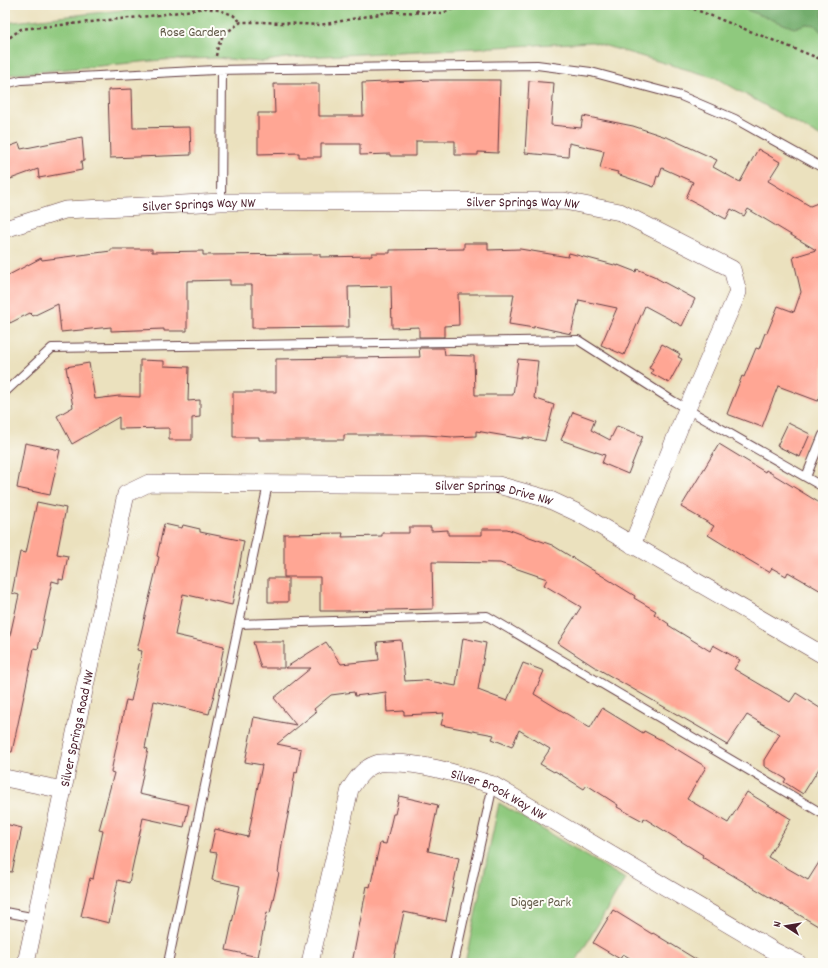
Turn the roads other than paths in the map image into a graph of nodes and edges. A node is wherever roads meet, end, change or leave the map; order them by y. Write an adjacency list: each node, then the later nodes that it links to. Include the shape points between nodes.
1 (219, 70): 2 (lane, via 21,80); 3 (lane, via 537,65 591,72 681,96 735,118); 4 (lane)
2 (5, 84)
3 (823, 168)
4 (221, 202): 5 (street, Silver Springs Way NW, via 65,210); 7 (street, Silver Springs Way NW, via 564,201 620,212 732,270 738,292)
5 (5, 229)
6 (5, 392): 7 (lane, via 52,348 578,340)
7 (687, 409): 9 (lane); 13 (street, Silver Springs Way NW)
8 (823, 435): 9 (lane)
9 (806, 477): 11 (lane)
10 (268, 484): 12 (street, Silver Springs Drive NW, via 149,483); 13 (street, Silver Springs Drive NW, via 498,485 548,499 578,513); 14 (lane)
11 (823, 487)
12 (126, 494): 18 (street, Silver Springs Road NW)
13 (632, 545): 15 (street, Silver Springs Drive NW)
14 (239, 624): 19 (lane, via 487,616); 24 (lane)
15 (823, 655)
16 (5, 778): 18 (street)
17 (493, 785): 22 (street, Silver Brook Way NW); 25 (street, Silver Brook Way NW, via 451,772 399,763 377,763 361,773 350,788); 26 (lane)
18 (63, 790): 21 (street, Silver Springs Road NW)
19 (823, 814)
20 (5, 912): 21 (lane)
21 (36, 918): 23 (street, Silver Springs Road NW)
22 (771, 957): 27 (street, Silver Brook Way NW)
23 (26, 963)
24 (168, 963)
25 (310, 963)
26 (454, 963)
27 (798, 963)

